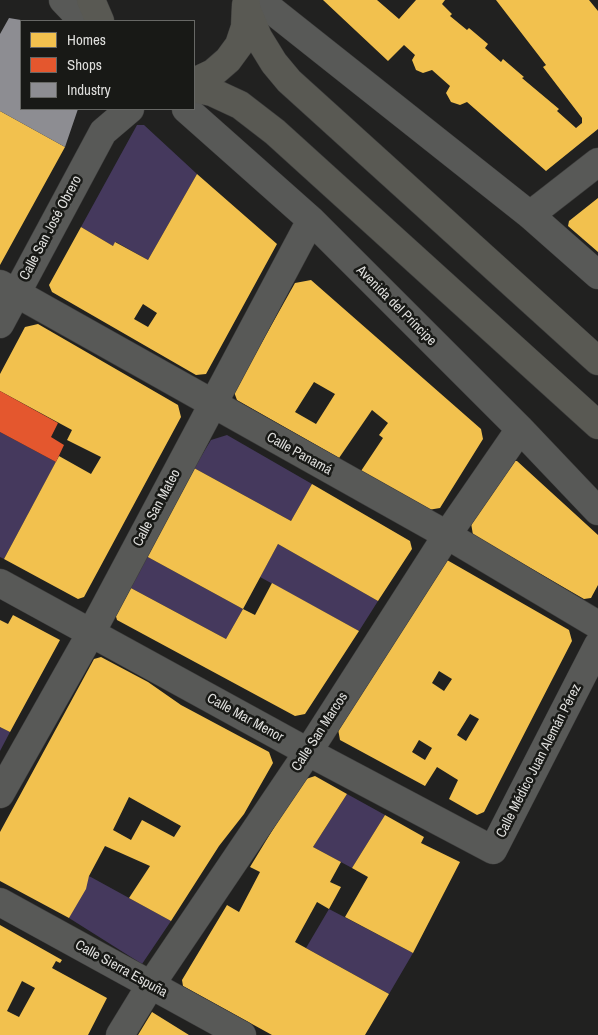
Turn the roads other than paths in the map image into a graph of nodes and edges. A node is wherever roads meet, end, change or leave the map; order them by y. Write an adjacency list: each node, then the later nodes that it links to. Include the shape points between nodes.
1 (63, 0): 5 (street)
2 (91, 0): 6 (main road)
3 (102, 0): 7 (main road)
4 (250, 3): 8 (main road, via 242,36 228,60 213,73); 14 (street); 19 (main road, via 258,37 288,81)
5 (82, 20)
6 (101, 20)
7 (101, 20)
8 (195, 82)
9 (195, 88): 21 (main road, via 240,105 275,132)
10 (128, 110): 12 (street, Calle San José Obrero)
11 (187, 110): 15 (street, Avenida del Príncipe)
12 (104, 121): 17 (street, Calle San José Obrero)
13 (598, 162): 14 (street)
14 (530, 215): 16 (street)
15 (311, 220): 20 (street, Calle San Mateo); 22 (street, Avenida del Príncipe)
16 (598, 275)
17 (8, 289): 18 (street, Calle San José Obrero); 20 (street, Calle Panamá)
18 (0, 324)
19 (598, 361)
20 (212, 406): 24 (street, Calle Panamá); 27 (street, Calle San Mateo)
21 (598, 425)
22 (520, 429): 23 (street, Avenida del Príncipe); 24 (street, Calle San Marcos)
23 (598, 511)
24 (447, 535): 26 (street, Calle Panamá); 29 (street, Calle San Marcos)
25 (0, 583): 27 (street, Calle Mar Menor)
26 (598, 624)
27 (91, 633): 29 (street, Calle Mar Menor); 30 (street, Calle San Mateo)
28 (598, 645): 31 (street, Calle Médico Juan Alemán Pérez)
29 (308, 752): 31 (street, Calle Mar Menor); 33 (street, Calle San Marcos)
30 (0, 794)
31 (493, 850)
32 (0, 902): 33 (street, Calle Sierra Espuña)
33 (150, 986): 34 (street, Calle San Marcos); 35 (street, Calle Sierra Espuña)
34 (120, 1035)
35 (242, 1035)

